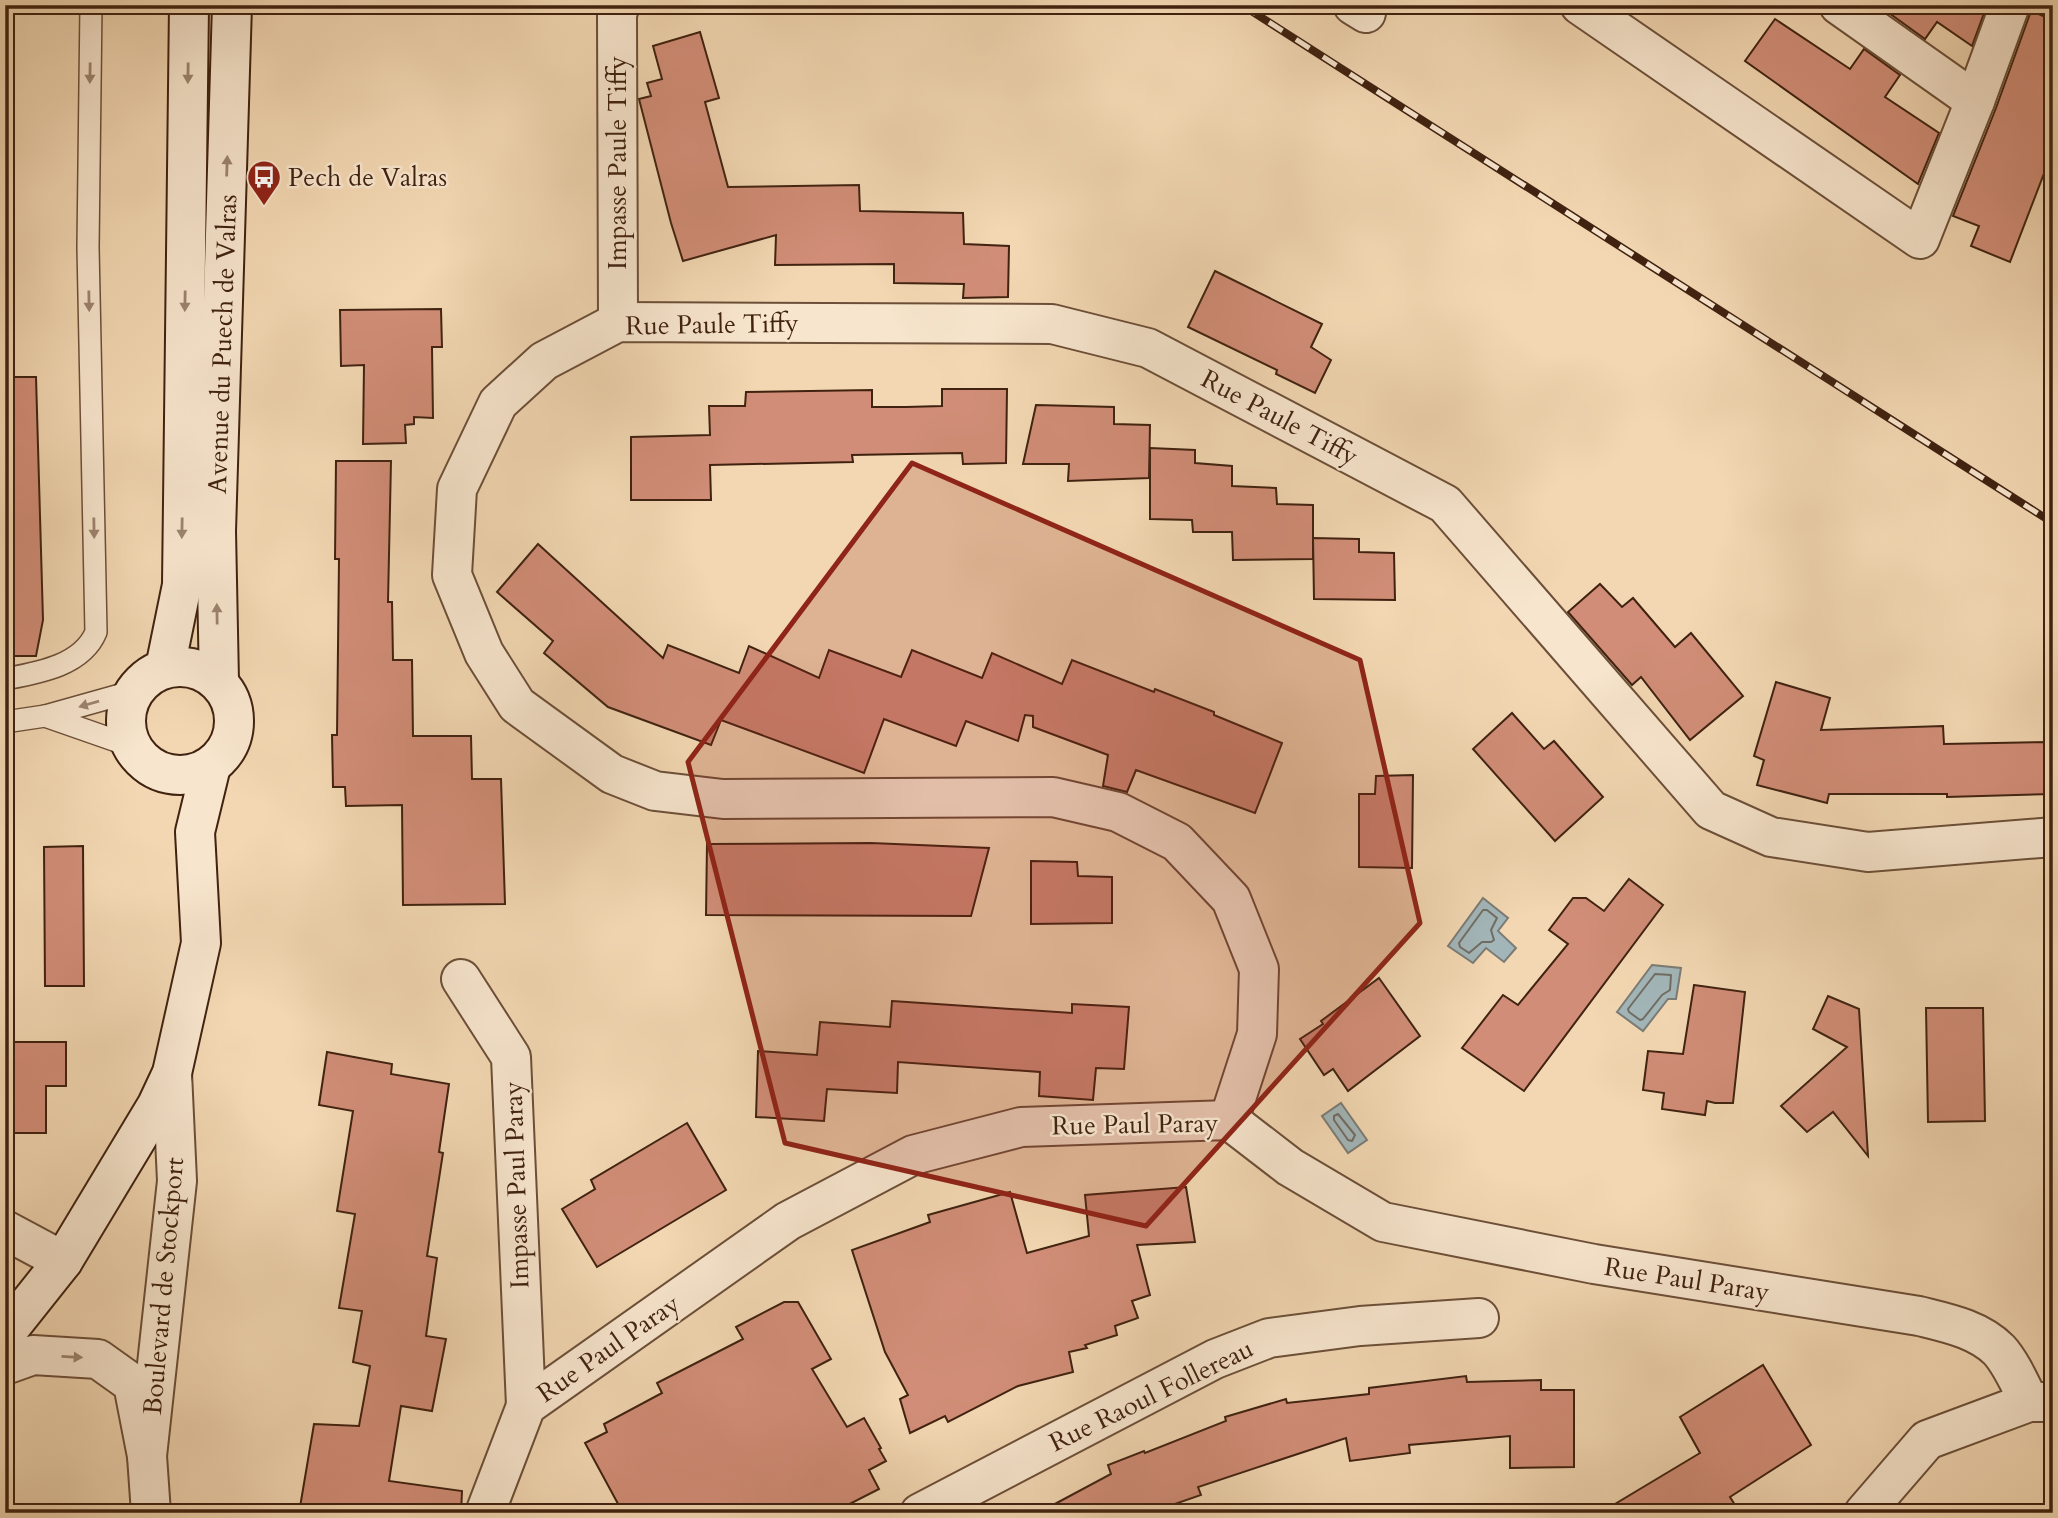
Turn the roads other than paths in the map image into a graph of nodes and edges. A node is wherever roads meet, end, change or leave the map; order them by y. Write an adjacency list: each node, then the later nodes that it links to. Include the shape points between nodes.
1 (91, 5): 11 (lane, one-way to 11, via 88,247 96,632 90,646 49,670)
2 (188, 5): 10 (street, Avenue du Puech de Valras, one-way to 10, via 181,585)
3 (232, 5): 12 (street, Avenue du Puech de Valras, one-way to 3, via 216,531)
4 (620, 5): 9 (street, Impasse Paule Tiffy)
5 (1580, 5): 8 (street, via 1920,239)
6 (1839, 5): 8 (street)
7 (2010, 5): 8 (street)
8 (1975, 101)
9 (618, 322): 19 (street, Rue Paule Tiffy, via 1052,324 1148,348 1445,504 1711,810 1771,837 1868,852); 22 (street, Rue Paule Tiffy, via 544,361 498,403 457,489 452,575 484,653 517,705 612,774 655,791 723,799 1053,797 1118,812 1177,842 1231,899 1259,969 1258,1034)
10 (164, 668): 12 (street, via 193,668); 13 (street)
11 (5, 678)
12 (219, 682): 17 (street, via 233,707 234,726 225,752)
13 (134, 691): 14 (lane, one-way to 14); 16 (street, via 126,728)
14 (45, 716): 15 (lane); 16 (lane)
15 (5, 722)
16 (144, 758): 17 (street, via 183,776); 18 (street)
17 (211, 766): 18 (street)
18 (195, 832): 21 (street, via 201,943)
19 (2053, 837)
20 (461, 979): 29 (street, Impasse Paul Paray, via 511,1057)
21 (172, 1073): 24 (street); 30 (street, Boulevard de Stockport, via 177,1181)
22 (1229, 1120): 28 (street, Rue Paul Paray, via 1290,1167 1382,1222 1594,1264 1958,1326 2000,1351); 29 (street, Rue Paul Paray, via 1021,1127 913,1155 788,1221)
23 (5, 1230): 24 (street)
24 (63, 1261): 26 (street)
25 (1479, 1318): 33 (street, Rue Raoul Follereau, via 1269,1338 1215,1359)
26 (5, 1334)
27 (5, 1365): 30 (street, Boulevard de Stockport, one-way to 30, via 33,1355 98,1359 133,1384)
28 (2041, 1402): 34 (street, via 1927,1440)
29 (526, 1406): 32 (street, Rue Paul Paray)
30 (147, 1457): 31 (street, Boulevard de Stockport)
31 (151, 1513)
32 (485, 1513)
33 (920, 1513)
34 (1864, 1513)

